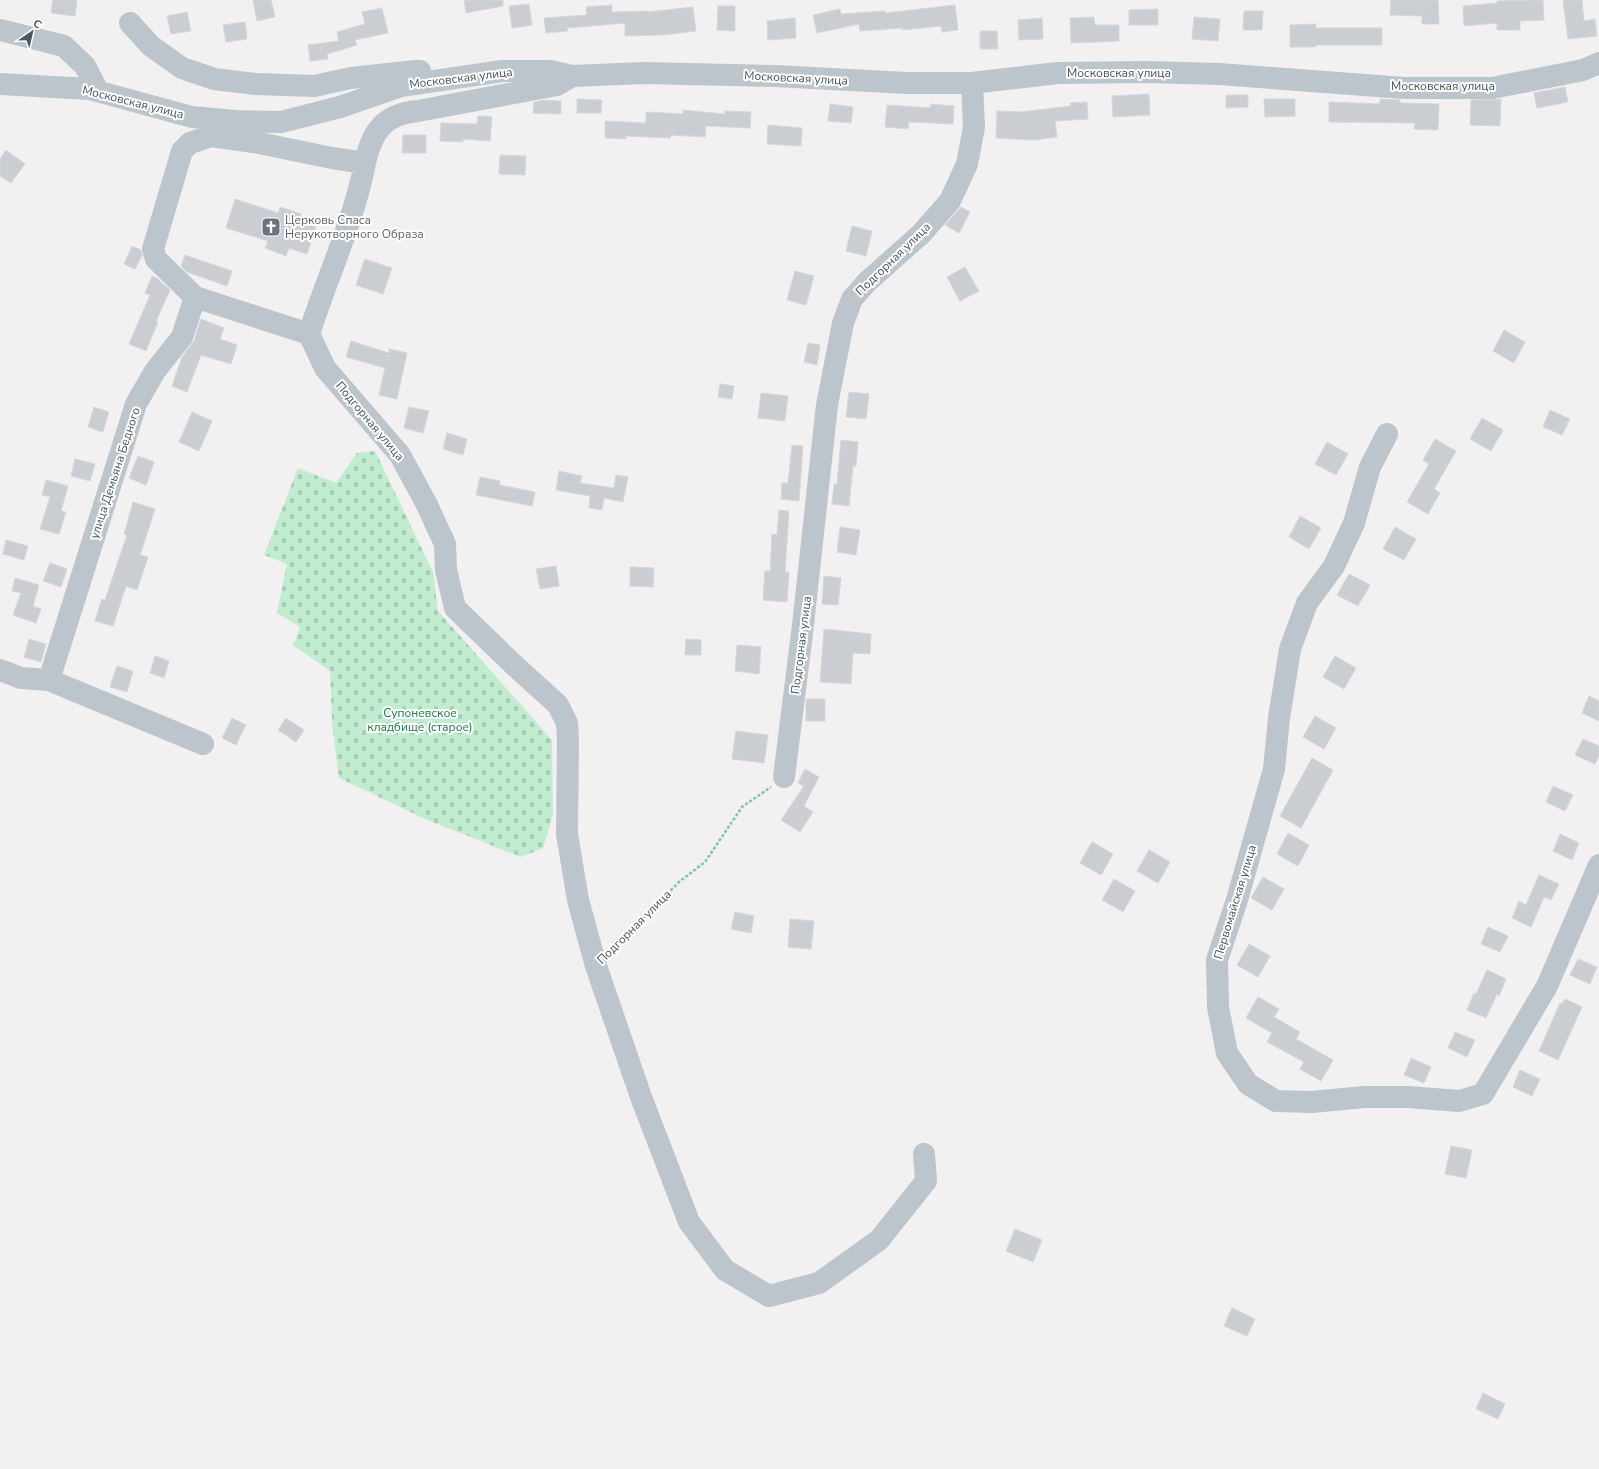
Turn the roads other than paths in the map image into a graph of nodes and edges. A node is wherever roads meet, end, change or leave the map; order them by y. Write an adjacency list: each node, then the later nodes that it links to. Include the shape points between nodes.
1 (130, 23): 5 (street, via 151,46 182,68 214,79 256,84 314,86 351,78 416,71)
2 (0, 30): 8 (street, via 64,46 85,66)
3 (1599, 63): 6 (street, Московская улица, via 1583,70 1492,88 1404,88 1219,74 1146,72 1058,73)
4 (572, 76): 5 (street, Московская улица, via 550,71 502,71); 6 (street, Московская улица, via 642,73); 9 (street, via 557,86 404,112 390,118 377,131 370,143)
5 (457, 78): 8 (street, Московская улица, via 401,86 340,107 281,122 192,117)
6 (972, 83): 16 (street, Подгорная улица, via 974,128 967,164 950,201 921,234 867,282 852,299 843,323 827,405)
7 (0, 84): 8 (street, Московская улица)
8 (98, 91)
9 (365, 163): 10 (street, via 223,136 200,138 190,143 182,151 153,249 156,259); 11 (street, via 360,190)
10 (195, 297): 11 (street); 14 (street, улица Демьяна Бедного, via 182,337 155,371 136,404)
11 (309, 334): 18 (street, Подгорная улица, via 325,368 400,455 422,496 445,544 446,570 455,608 558,705 567,723 567,834 578,900 596,966 641,1097 689,1222 725,1270 769,1296 820,1283 879,1240 926,1181)
12 (1387, 434): 17 (street, Первомайская улица, via 1370,467 1354,523 1334,566 1307,603 1290,649 1274,769 1237,900 1217,960 1218,1007 1227,1053 1248,1084 1276,1101 1312,1102 1364,1096 1459,1101 1483,1094 1547,986)
13 (0, 670): 14 (street, via 21,678)
14 (49, 680): 15 (street)
15 (203, 744)
16 (784, 777)
17 (1599, 865)
18 (924, 1154)

